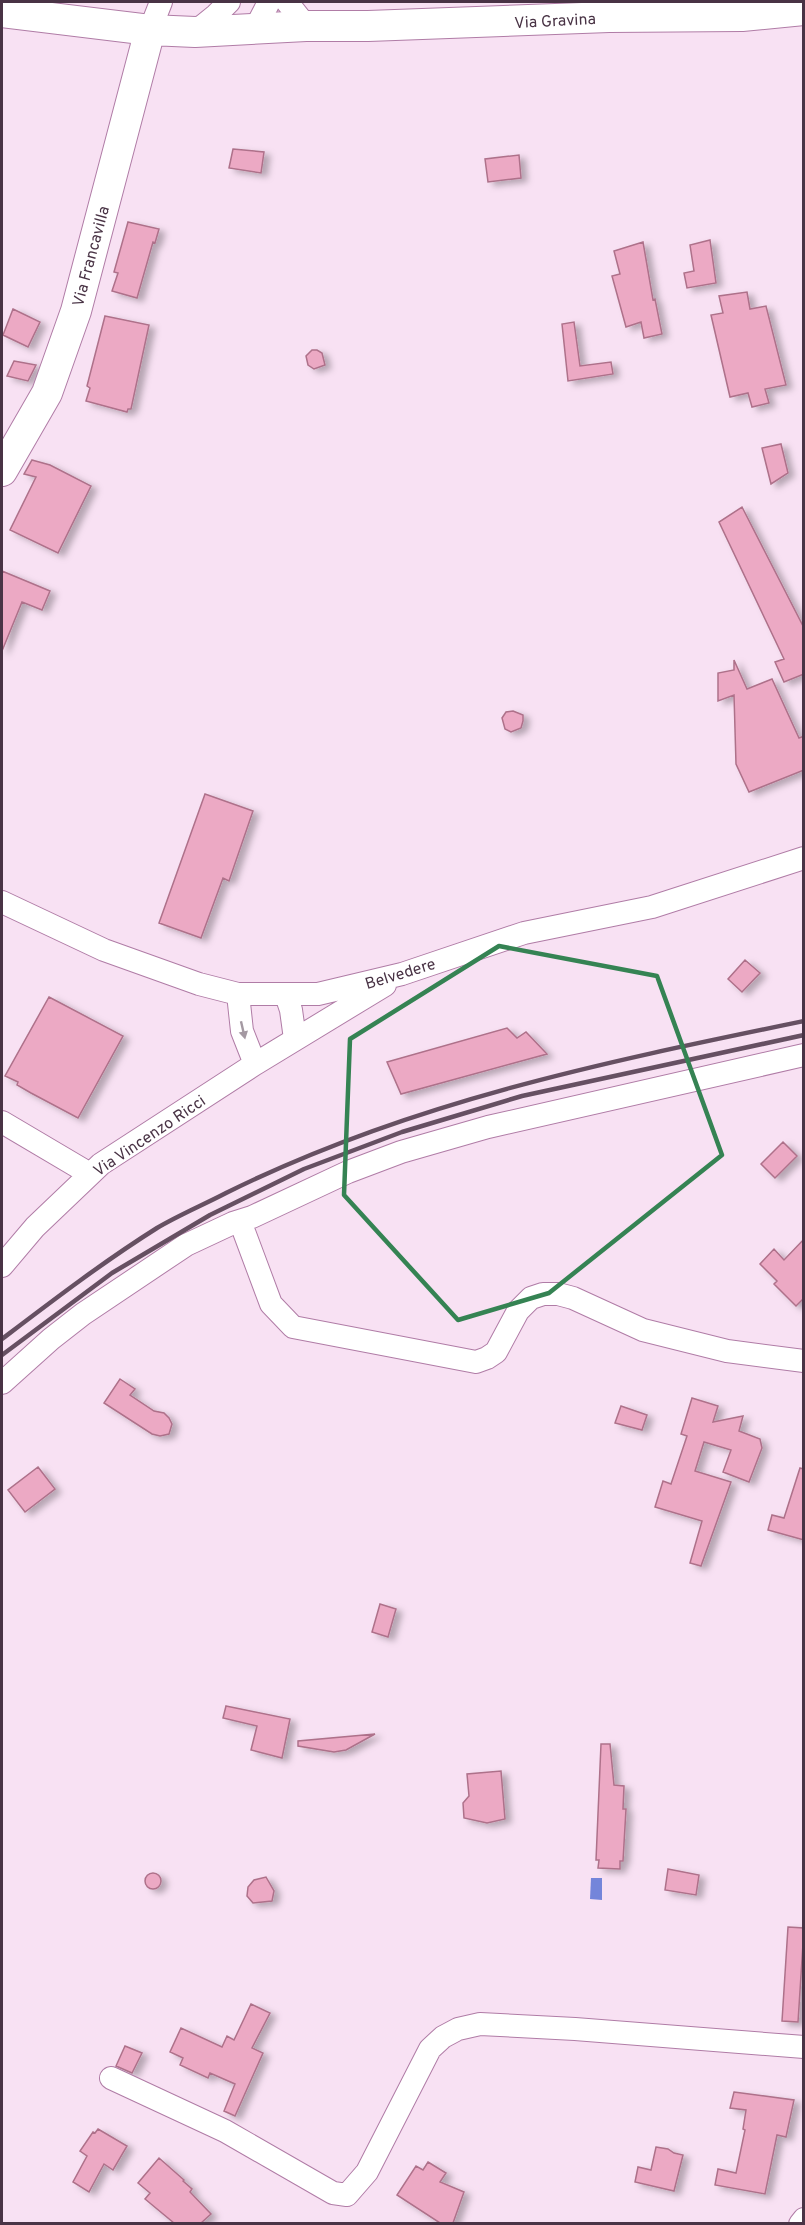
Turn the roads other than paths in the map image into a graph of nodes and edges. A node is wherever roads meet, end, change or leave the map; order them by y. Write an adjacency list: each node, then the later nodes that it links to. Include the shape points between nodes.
1 (161, 2): 10 (street)
2 (229, 2): 11 (street)
3 (243, 2): 9 (street)
4 (269, 2): 9 (street)
5 (287, 2): 8 (street)
6 (804, 10): 8 (main road, Via Gravina, via 742,15)
7 (2, 12): 10 (main road, Via Gravina)
8 (306, 26): 9 (main road, Via Gravina)
9 (255, 29): 11 (main road, Via Gravina)
10 (150, 30): 11 (main road, Via Gravina); 12 (main road, Via Francavilla, via 76,311 47,393)
11 (195, 32)
12 (14, 437): 13 (main road, Via Francavilla)
13 (2, 471)
14 (804, 858): 16 (street, Belvedere, via 652,906 524,933)
15 (2, 902): 17 (street, Belvedere, via 104,950)
16 (402, 974): 18 (street, Belvedere, via 318,994); 19 (street, Via Vincenzo Ricci)
17 (238, 994): 18 (street, Belvedere); 21 (street, one-way to 21, via 242,1031)
18 (286, 995): 19 (street)
19 (295, 1039): 21 (street, Via Vincenzo Ricci)
20 (804, 1055): 24 (street, via 442,1139 348,1172)
21 (255, 1064): 23 (street, Via Vincenzo Ricci)
22 (2, 1122): 23 (street)
23 (90, 1174): 25 (street, Via Vincenzo Ricci, via 35,1227)
24 (240, 1221): 26 (street, via 271,1304 293,1327 476,1362 496,1352 518,1311 531,1298 558,1294 643,1330 727,1351); 27 (street, via 186,1245 138,1275 51,1338)
25 (2, 1266)
26 (804, 1361)
27 (2, 1383)
28 (804, 2048): 29 (street, via 575,2029 480,2024 458,2029 430,2049 367,2172 347,2195 333,2193 225,2131)
29 (111, 2078)
30 (804, 2218): 31 (street)
31 (800, 2223)

